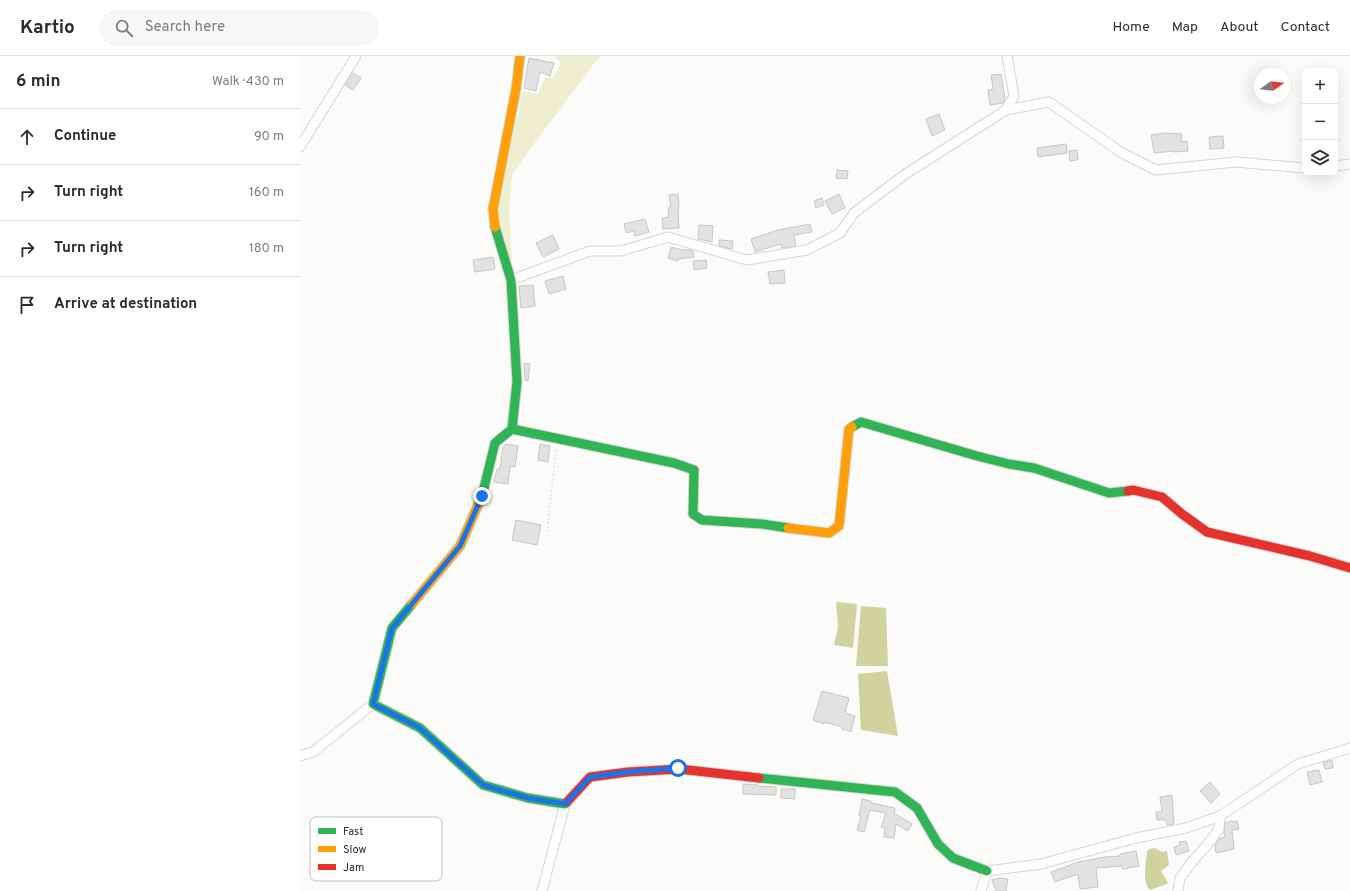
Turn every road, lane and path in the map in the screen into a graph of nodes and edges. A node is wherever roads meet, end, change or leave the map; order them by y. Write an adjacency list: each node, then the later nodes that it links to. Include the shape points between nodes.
1 (356, 56): 5 (street)
2 (520, 56): 9 (street, via 493,209 495,229)
3 (1007, 56): 4 (street, via 1014,96)
4 (1006, 110): 8 (street, via 1049,102 1122,153 1156,170 1236,162); 9 (street, via 904,175 854,213 840,233 807,250 747,260 668,237 621,251 590,251)
5 (300, 147)
6 (1350, 164): 7 (street)
7 (1338, 166)
8 (1302, 168)
9 (511, 280): 10 (street, via 517,382)
10 (512, 429): 11 (street); 14 (street, via 495,443 482,496 460,546 392,628)
11 (558, 438): 12 (path); 13 (street, via 674,463 694,470 693,514 702,520 762,524 829,533 839,526 848,429 861,422 977,456 1034,468 1109,493 1133,490 1162,497 1207,532)
12 (547, 532)
13 (1350, 568)
14 (373, 704): 16 (street, via 313,752); 17 (street, via 420,728 483,785 528,798)
15 (1350, 748): 18 (street, via 1298,764)
16 (300, 756)
17 (565, 804): 19 (street, via 590,777 678,768 895,792 918,808 938,844 953,858); 20 (street)
18 (1220, 816): 19 (street, via 1186,828 1136,838 1041,864); 22 (street, via 1219,829 1180,878)
19 (987, 872): 21 (street)
20 (542, 891)
21 (981, 891)
22 (1178, 891)

